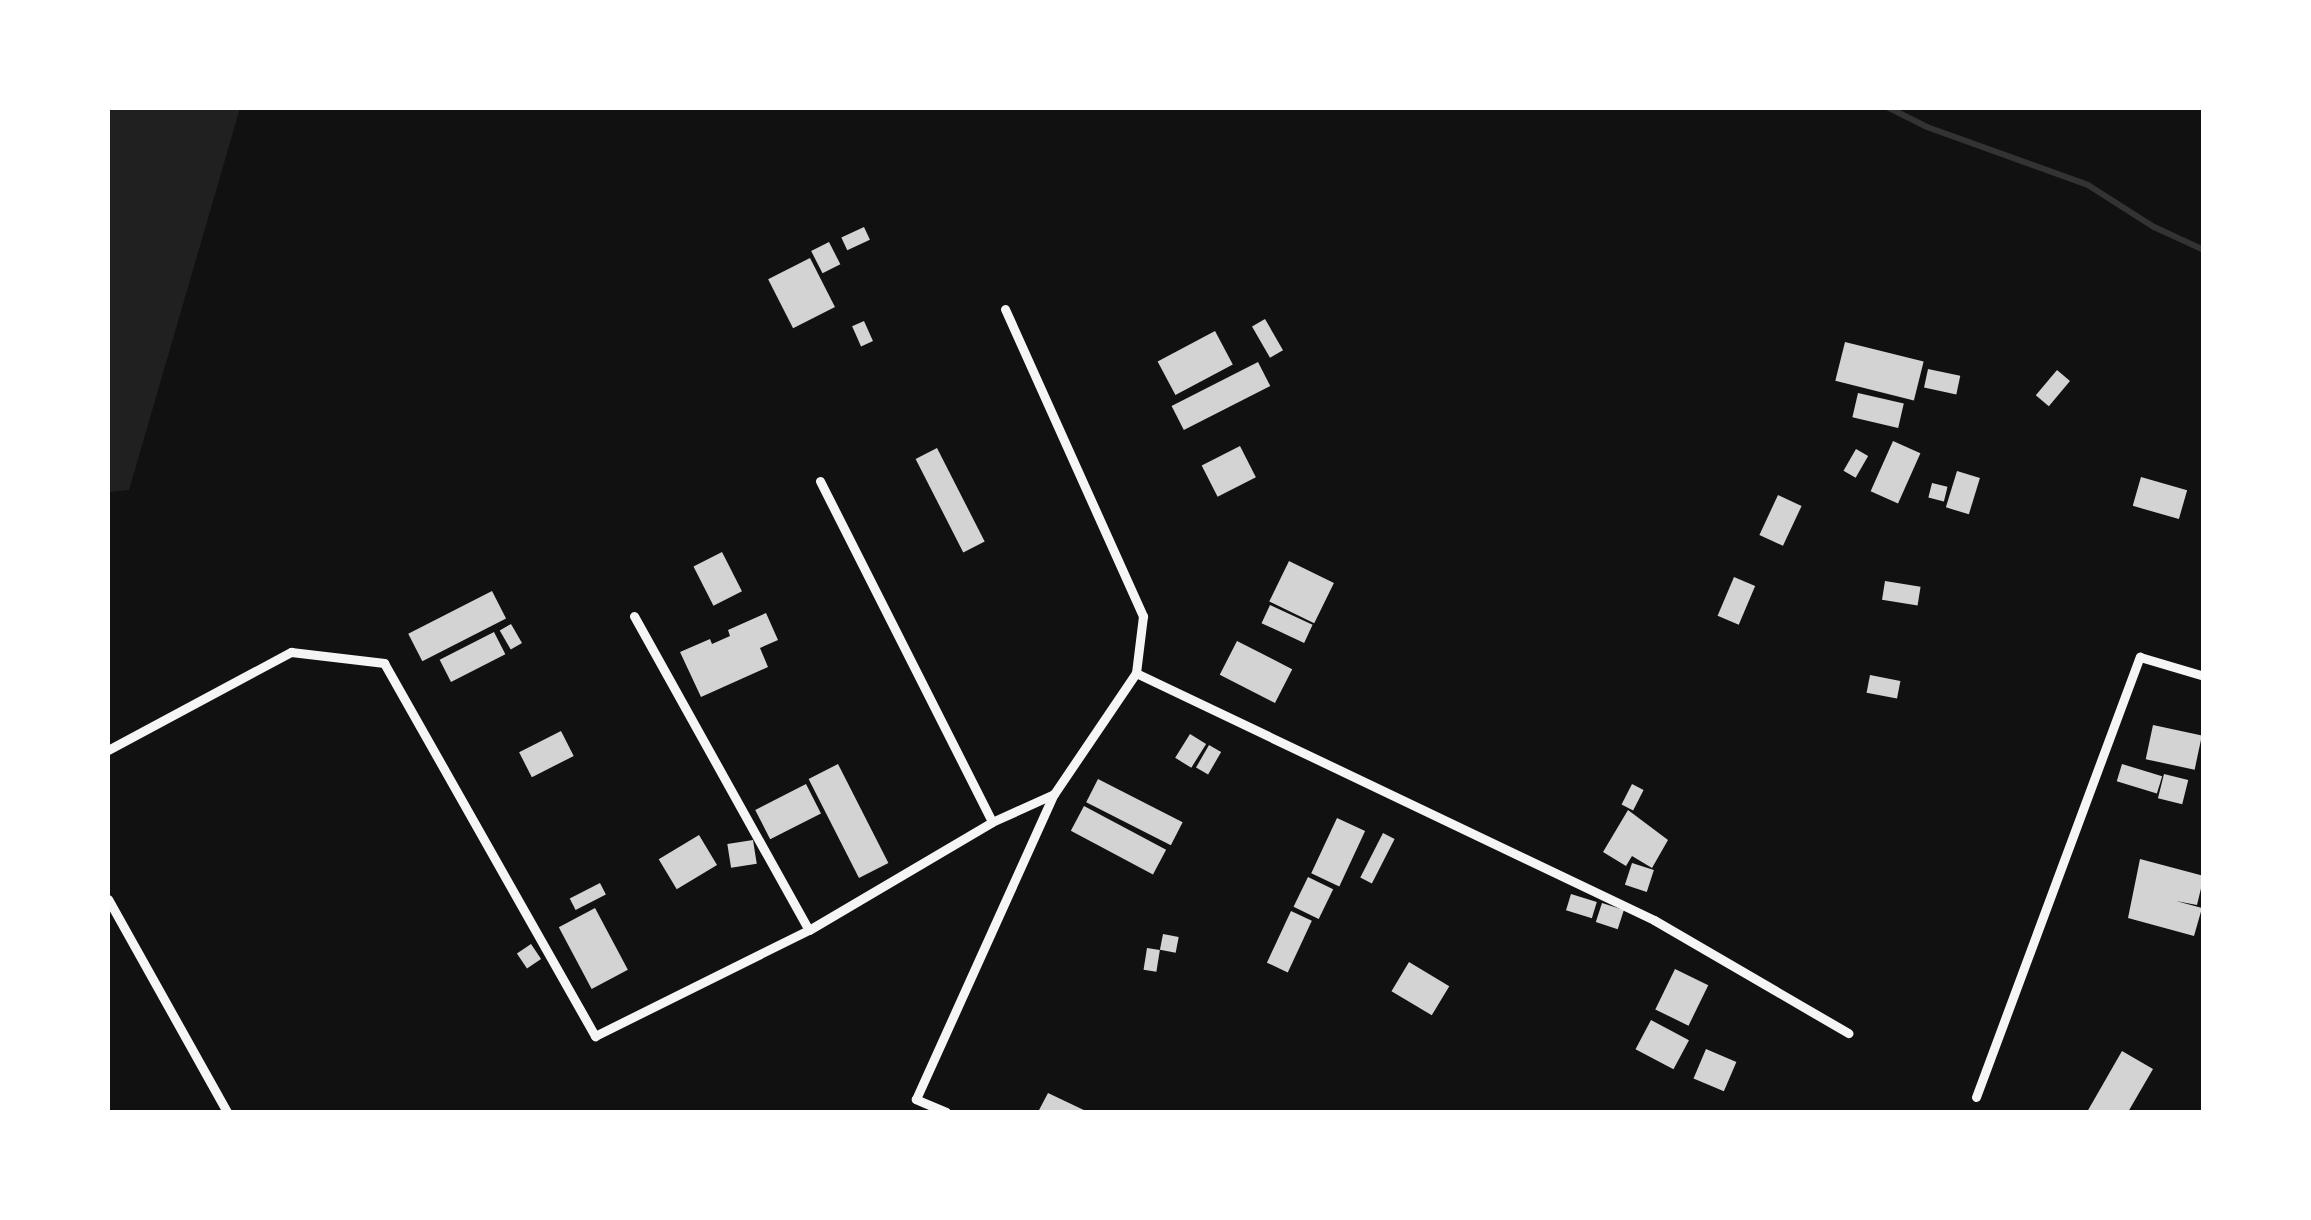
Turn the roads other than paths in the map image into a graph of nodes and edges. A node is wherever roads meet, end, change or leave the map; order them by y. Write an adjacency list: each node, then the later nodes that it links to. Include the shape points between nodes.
1 (1006, 310): 4 (street, via 1143,616)
2 (820, 481): 8 (street)
3 (634, 616): 10 (street)
4 (1136, 674): 7 (street); 11 (street, via 1654,920)
5 (2204, 676): 12 (street, via 2140,657)
6 (108, 750): 10 (street, via 290,652 384,664 595,1036)
7 (1054, 794): 8 (street); 14 (street, via 916,1098)
8 (992, 822): 10 (street)
9 (108, 899): 13 (street)
10 (810, 930)
11 (1848, 1033)
12 (1976, 1097)
13 (227, 1112)
14 (946, 1112)

